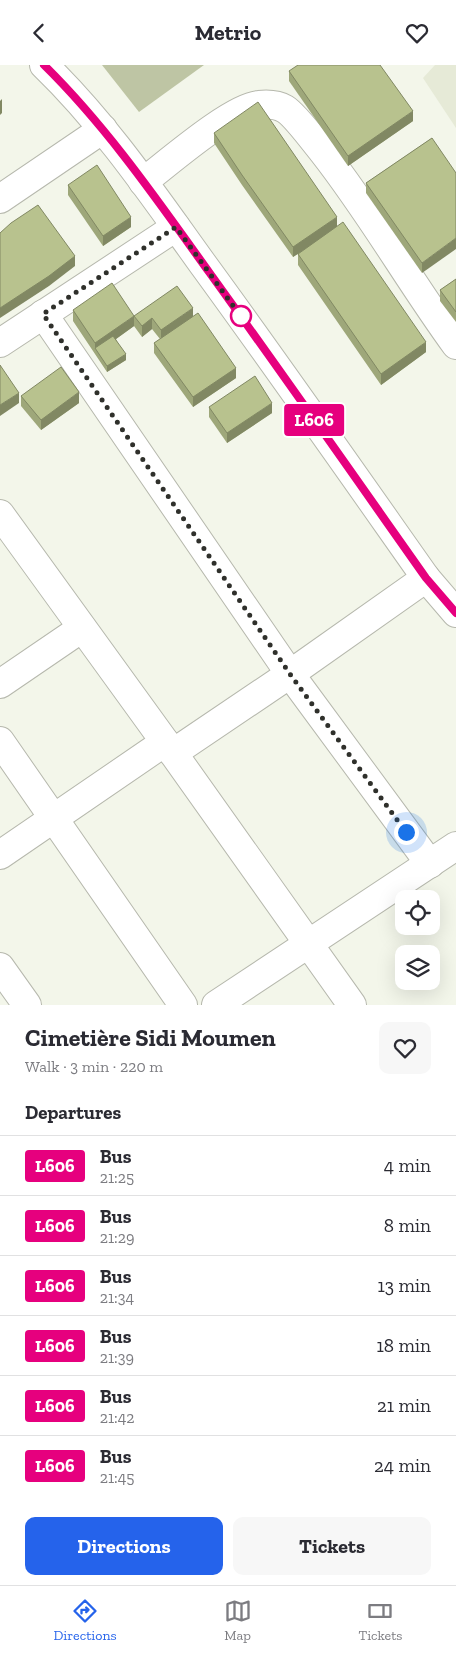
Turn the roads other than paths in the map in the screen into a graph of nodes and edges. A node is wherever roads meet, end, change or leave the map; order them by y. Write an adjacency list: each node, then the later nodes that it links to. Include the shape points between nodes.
1 (44, 65): 2 (street)
2 (102, 129): 3 (street); 4 (street)
3 (144, 181): 5 (street); 8 (street, via 244,109 258,105 286,109 348,184)
4 (0, 199)
5 (176, 227): 6 (street); 10 (street)
6 (43, 314): 7 (street); 13 (street)
7 (0, 343)
8 (456, 345)
9 (0, 514): 12 (street)
10 (426, 578): 11 (street); 13 (street)
11 (456, 613)
12 (82, 628): 14 (street); 16 (street)
13 (290, 674): 16 (street); 20 (street)
14 (0, 684)
15 (0, 741): 17 (street)
16 (169, 748): 17 (street); 21 (street)
17 (54, 818): 19 (street); 24 (street)
18 (456, 846): 20 (street)
19 (0, 855)
20 (430, 864): 21 (street)
21 (308, 945): 25 (street); 26 (street)
22 (0, 967): 23 (street)
23 (27, 1005)
24 (183, 1005)
25 (216, 1005)
26 (352, 1005)

